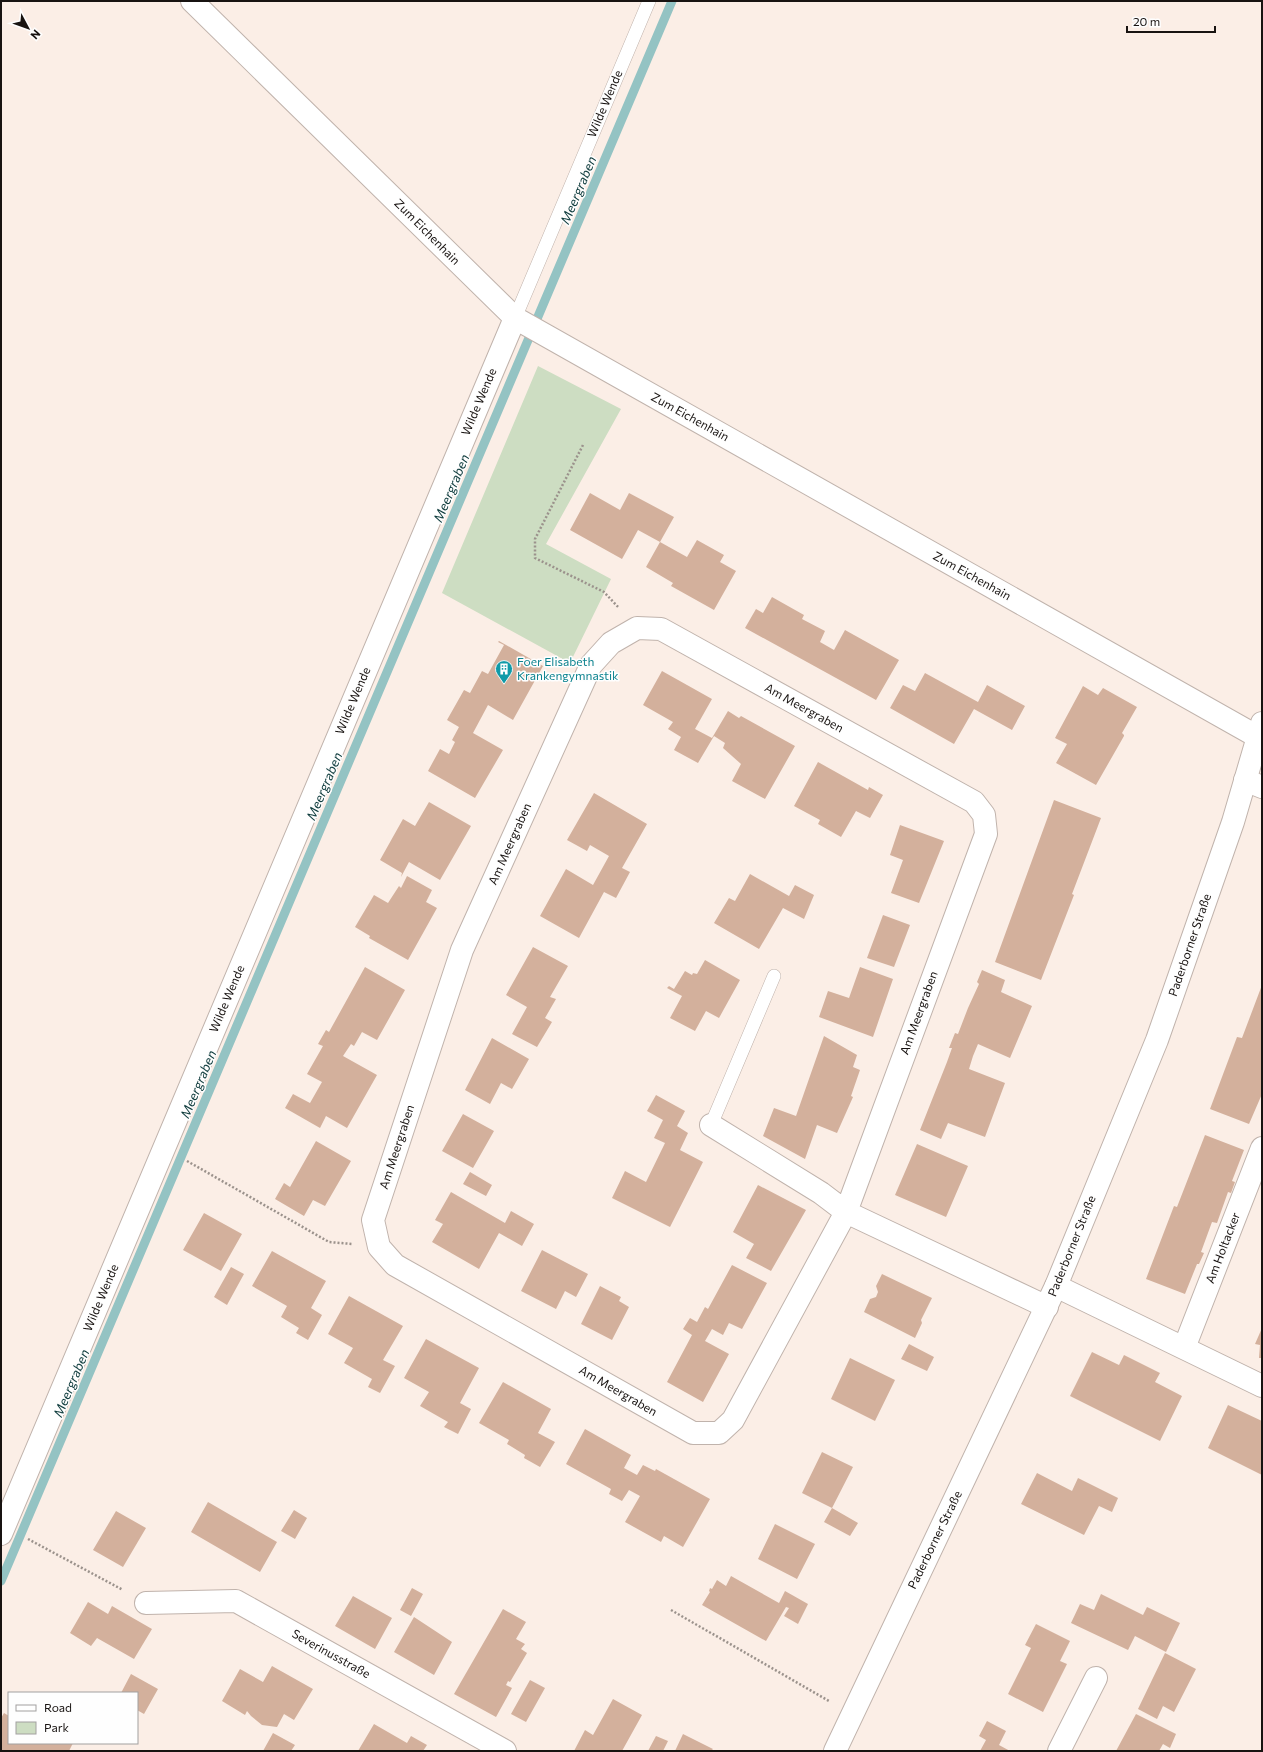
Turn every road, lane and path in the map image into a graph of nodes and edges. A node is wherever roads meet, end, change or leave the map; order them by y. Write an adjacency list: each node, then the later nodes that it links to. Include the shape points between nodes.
1 (192, 1): 3 (street, Zum Eichenhain)
2 (649, 1): 3 (lane, Wilde Wende)
3 (514, 318): 6 (street, Zum Eichenhain); 18 (street, Wilde Wende)
4 (583, 445): 5 (path, via 534,539 535,558 604,592)
5 (637, 628): 12 (street, Am Meergraben, via 660,629 974,802 984,814 986,834); 13 (street, Am Meergraben, via 612,643 590,665 462,950 373,1220)
6 (1260, 730): 7 (street, Paderborner Straße)
7 (1254, 784): 14 (street, Paderborner Straße, via 1233,822 1156,1040)
8 (774, 976): 9 (lane)
9 (711, 1125): 12 (street, via 821,1193)
10 (1262, 1148): 16 (street, Am Holtacker)
11 (193, 1165): 13 (path, via 329,1242)
12 (846, 1212): 13 (street, Am Meergraben, via 733,1420 719,1433 693,1433 672,1422 395,1265); 15 (street)
13 (379, 1247)
14 (1056, 1286): 15 (street, Paderborner Straße); 16 (street)
15 (1047, 1307): 23 (street, Paderborner Straße)
16 (1184, 1348): 17 (street)
17 (1262, 1386)
18 (1, 1534)
19 (33, 1541): 20 (path)
20 (146, 1603): 24 (street, Severinusstraße, via 236,1601)
21 (671, 1610): 23 (path)
22 (1096, 1678): 26 (street)
23 (852, 1714): 25 (street, Paderborner Straße)
24 (505, 1751)
25 (834, 1751)
26 (1059, 1751)

